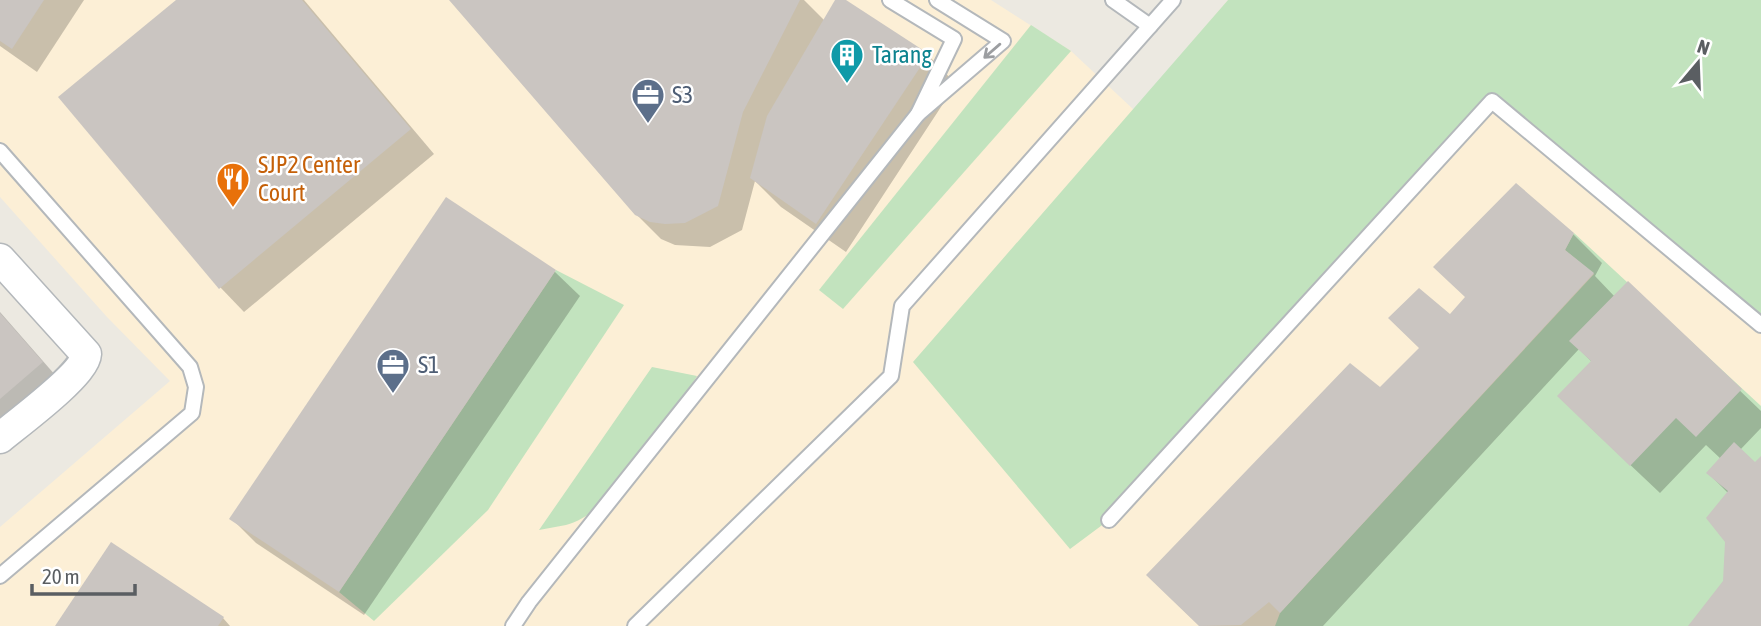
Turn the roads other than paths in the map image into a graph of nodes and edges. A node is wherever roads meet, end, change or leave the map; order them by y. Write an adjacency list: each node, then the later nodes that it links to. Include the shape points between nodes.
1 (890, 0): 6 (lane, via 954,39)
2 (937, 0): 6 (lane, one-way to 6, via 1003,41)
3 (1113, 0): 5 (lane)
4 (1174, 0): 5 (lane)
5 (1150, 26): 14 (lane, via 902,306 891,376)
6 (918, 114): 13 (lane)
7 (0, 152): 12 (lane, via 190,367 197,387 192,412)
8 (0, 259): 10 (street, via 86,354 75,375)
9 (1761, 326): 11 (lane, via 1492,101)
10 (0, 438)
11 (1109, 520)
12 (0, 576)
13 (513, 626)
14 (635, 626)

